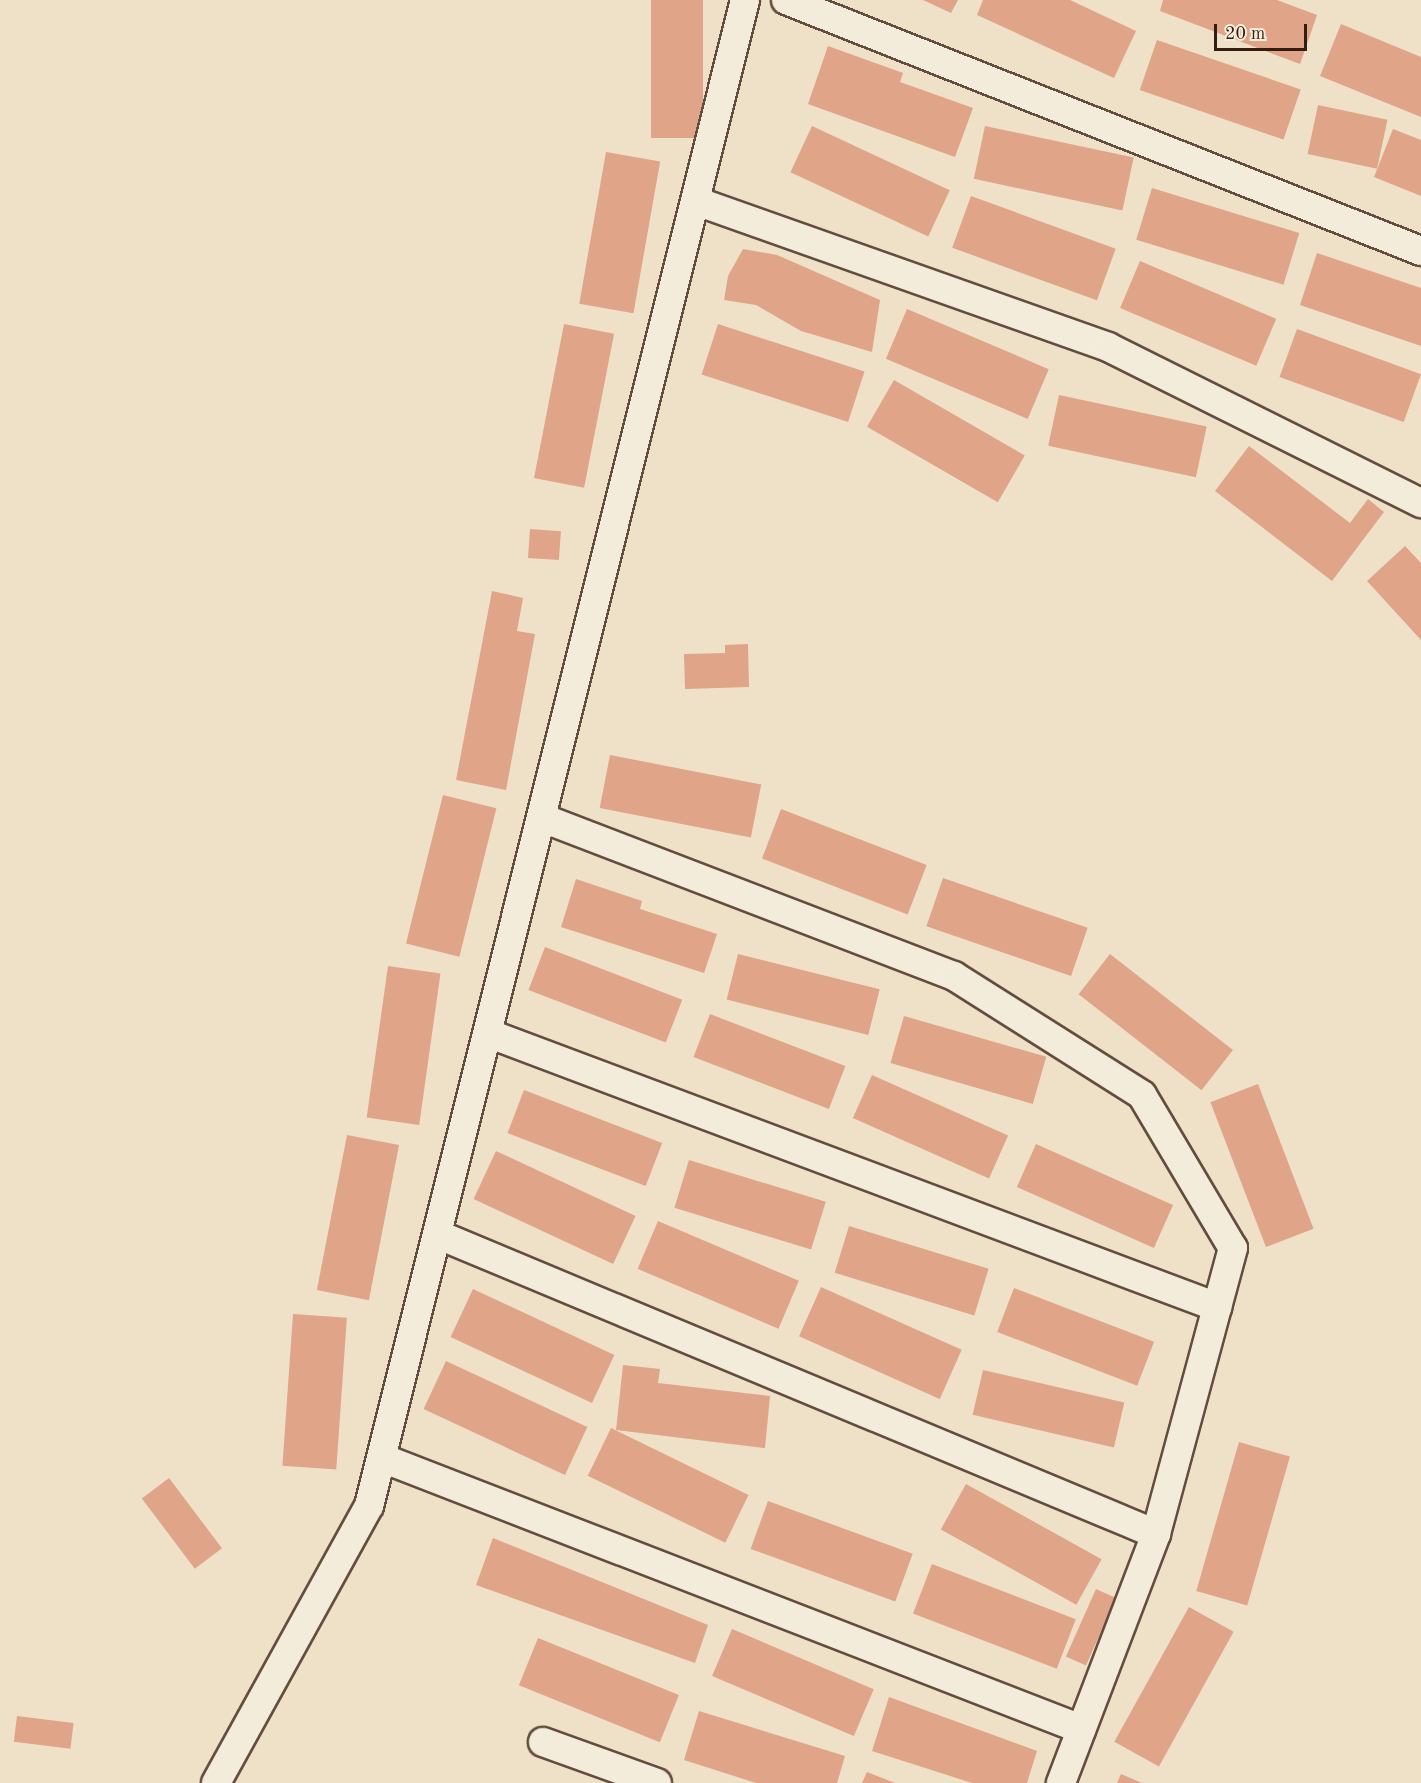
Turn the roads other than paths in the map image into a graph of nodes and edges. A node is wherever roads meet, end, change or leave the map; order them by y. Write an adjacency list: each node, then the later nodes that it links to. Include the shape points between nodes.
1 (745, 0): 3 (street)
2 (786, 0): 4 (street)
3 (696, 201): 5 (street, via 1108,347); 6 (street)
4 (1421, 250)
5 (1421, 503)
6 (544, 819): 7 (street); 9 (street, via 954,976 1142,1095 1233,1248)
7 (490, 1034): 8 (street); 9 (street)
8 (439, 1235): 10 (street); 11 (street)
9 (1217, 1307): 11 (street)
10 (382, 1458): 12 (street); 14 (street, via 369,1506)
11 (1156, 1534): 12 (street)
12 (1081, 1729): 16 (street)
13 (543, 1743): 15 (street)
14 (216, 1783)
15 (657, 1783)
16 (1061, 1783)

